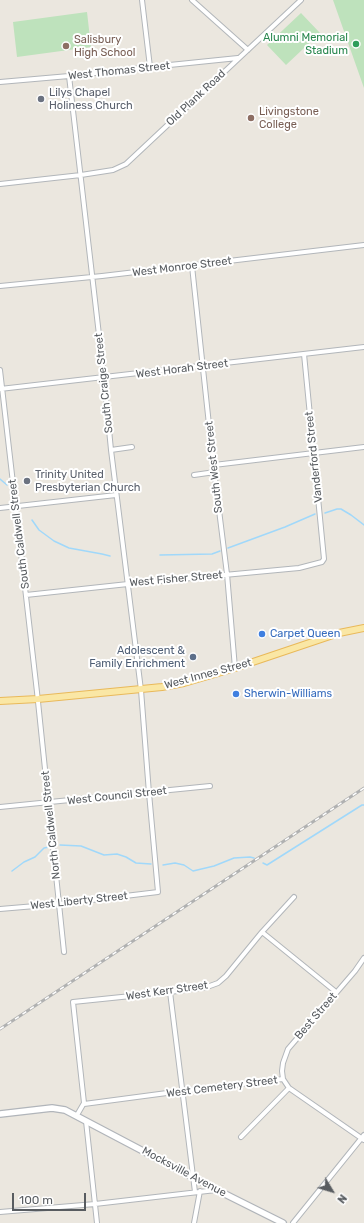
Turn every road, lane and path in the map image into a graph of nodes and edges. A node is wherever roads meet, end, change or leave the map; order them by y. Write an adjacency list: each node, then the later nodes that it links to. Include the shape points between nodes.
1 (142, 0): 6 (street)
2 (192, 0): 4 (street)
3 (301, 0): 4 (street, Old Plank Road)
4 (248, 50): 5 (street, Old Plank Road)
5 (238, 58): 6 (street, West Thomas Street); 9 (street, Old Plank Road, via 126,164 113,170)
6 (150, 67): 7 (street, West Thomas Street)
7 (69, 76): 8 (street, West Thomas Street); 9 (street, South Craige Street)
8 (0, 82)
9 (81, 175): 10 (street, Old Plank Road); 13 (street, South Craige Street)
10 (0, 184)
11 (364, 245): 12 (street, West Monroe Street)
12 (192, 266): 13 (street, West Monroe Street); 17 (street, South West Street)
13 (92, 277): 14 (street, West Monroe Street); 19 (street, South Craige Street)
14 (0, 286)
15 (364, 347): 16 (street, West Horah Street)
16 (304, 354): 17 (street, West Horah Street); 24 (street, Vanderford Street)
17 (204, 366): 19 (street, West Horah Street); 25 (street, South West Street)
18 (0, 370): 20 (street, South Caldwell Street)
19 (104, 378): 20 (street, West Horah Street); 23 (street, South Craige Street)
20 (1, 389): 29 (street, South Caldwell Street)
21 (132, 447): 23 (street)
22 (364, 447): 24 (street)
23 (111, 450): 28 (street, South Craige Street)
24 (313, 453): 25 (street); 31 (street, Vanderford Street)
25 (214, 465): 26 (street, South West Street)
26 (215, 472): 27 (street); 32 (street, South West Street)
27 (194, 475)
28 (116, 495): 29 (street); 33 (street, South Craige Street)
29 (16, 506): 30 (street); 34 (street, South Caldwell Street)
30 (0, 508)
31 (324, 559): 32 (street, West Fisher Street, via 322,562 299,568)
32 (227, 574): 33 (street, West Fisher Street); 36 (street, South West Street)
33 (128, 584): 34 (street, West Fisher Street); 37 (street, South Craige Street)
34 (26, 595): 38 (street, South Caldwell Street)
35 (364, 628): 36 (main road, West Innes Street, via 339,633)
36 (235, 668): 37 (main road, West Innes Street, via 184,683)
37 (141, 690): 38 (main road, West Innes Street); 41 (street, South Craige Street)
38 (38, 699): 39 (main road, West Innes Street); 42 (street, North Caldwell Street)
39 (0, 701)
40 (210, 786): 41 (street, West Council Street)
41 (149, 793): 42 (street, West Council Street); 44 (street, South Craige Street)
42 (48, 803): 43 (street, West Council Street); 46 (street, North Caldwell Street)
43 (0, 807)
44 (158, 892): 46 (street, West Liberty Street)
45 (294, 897): 48 (street, West Kerr Street)
46 (59, 904): 47 (street, West Liberty Street); 49 (street, North Caldwell Street)
47 (0, 909)
48 (262, 932): 51 (street, West Kerr Street, via 218,983); 52 (street)
49 (64, 952)
50 (364, 958): 52 (street, Best Street)
51 (170, 992): 55 (street); 56 (street, West Kerr Street, via 73,1002)
52 (336, 992): 53 (street, Best Street, via 288,1049 283,1063)
53 (284, 1079): 54 (street, West Cemetery Street); 55 (street, West Cemetery Street)
54 (289, 1088): 60 (street); 61 (street, West Cemetery Street)
55 (182, 1091): 56 (street, West Cemetery Street); 62 (street)
56 (84, 1104): 58 (street)
57 (0, 1114): 58 (street, via 56,1108)
58 (77, 1115): 59 (street)
59 (86, 1120): 62 (street, Mocksville Avenue); 66 (street)
60 (241, 1137)
61 (363, 1137): 71 (street)
62 (193, 1177): 63 (street, Mocksville Avenue); 65 (street)
63 (217, 1190): 64 (street); 70 (street, Mocksville Avenue)
64 (200, 1191): 65 (street); 69 (street)
65 (195, 1192): 66 (street)
66 (95, 1204): 67 (street); 68 (street)
67 (0, 1212)
68 (97, 1223)
69 (194, 1223)
70 (283, 1223)
71 (293, 1223)

